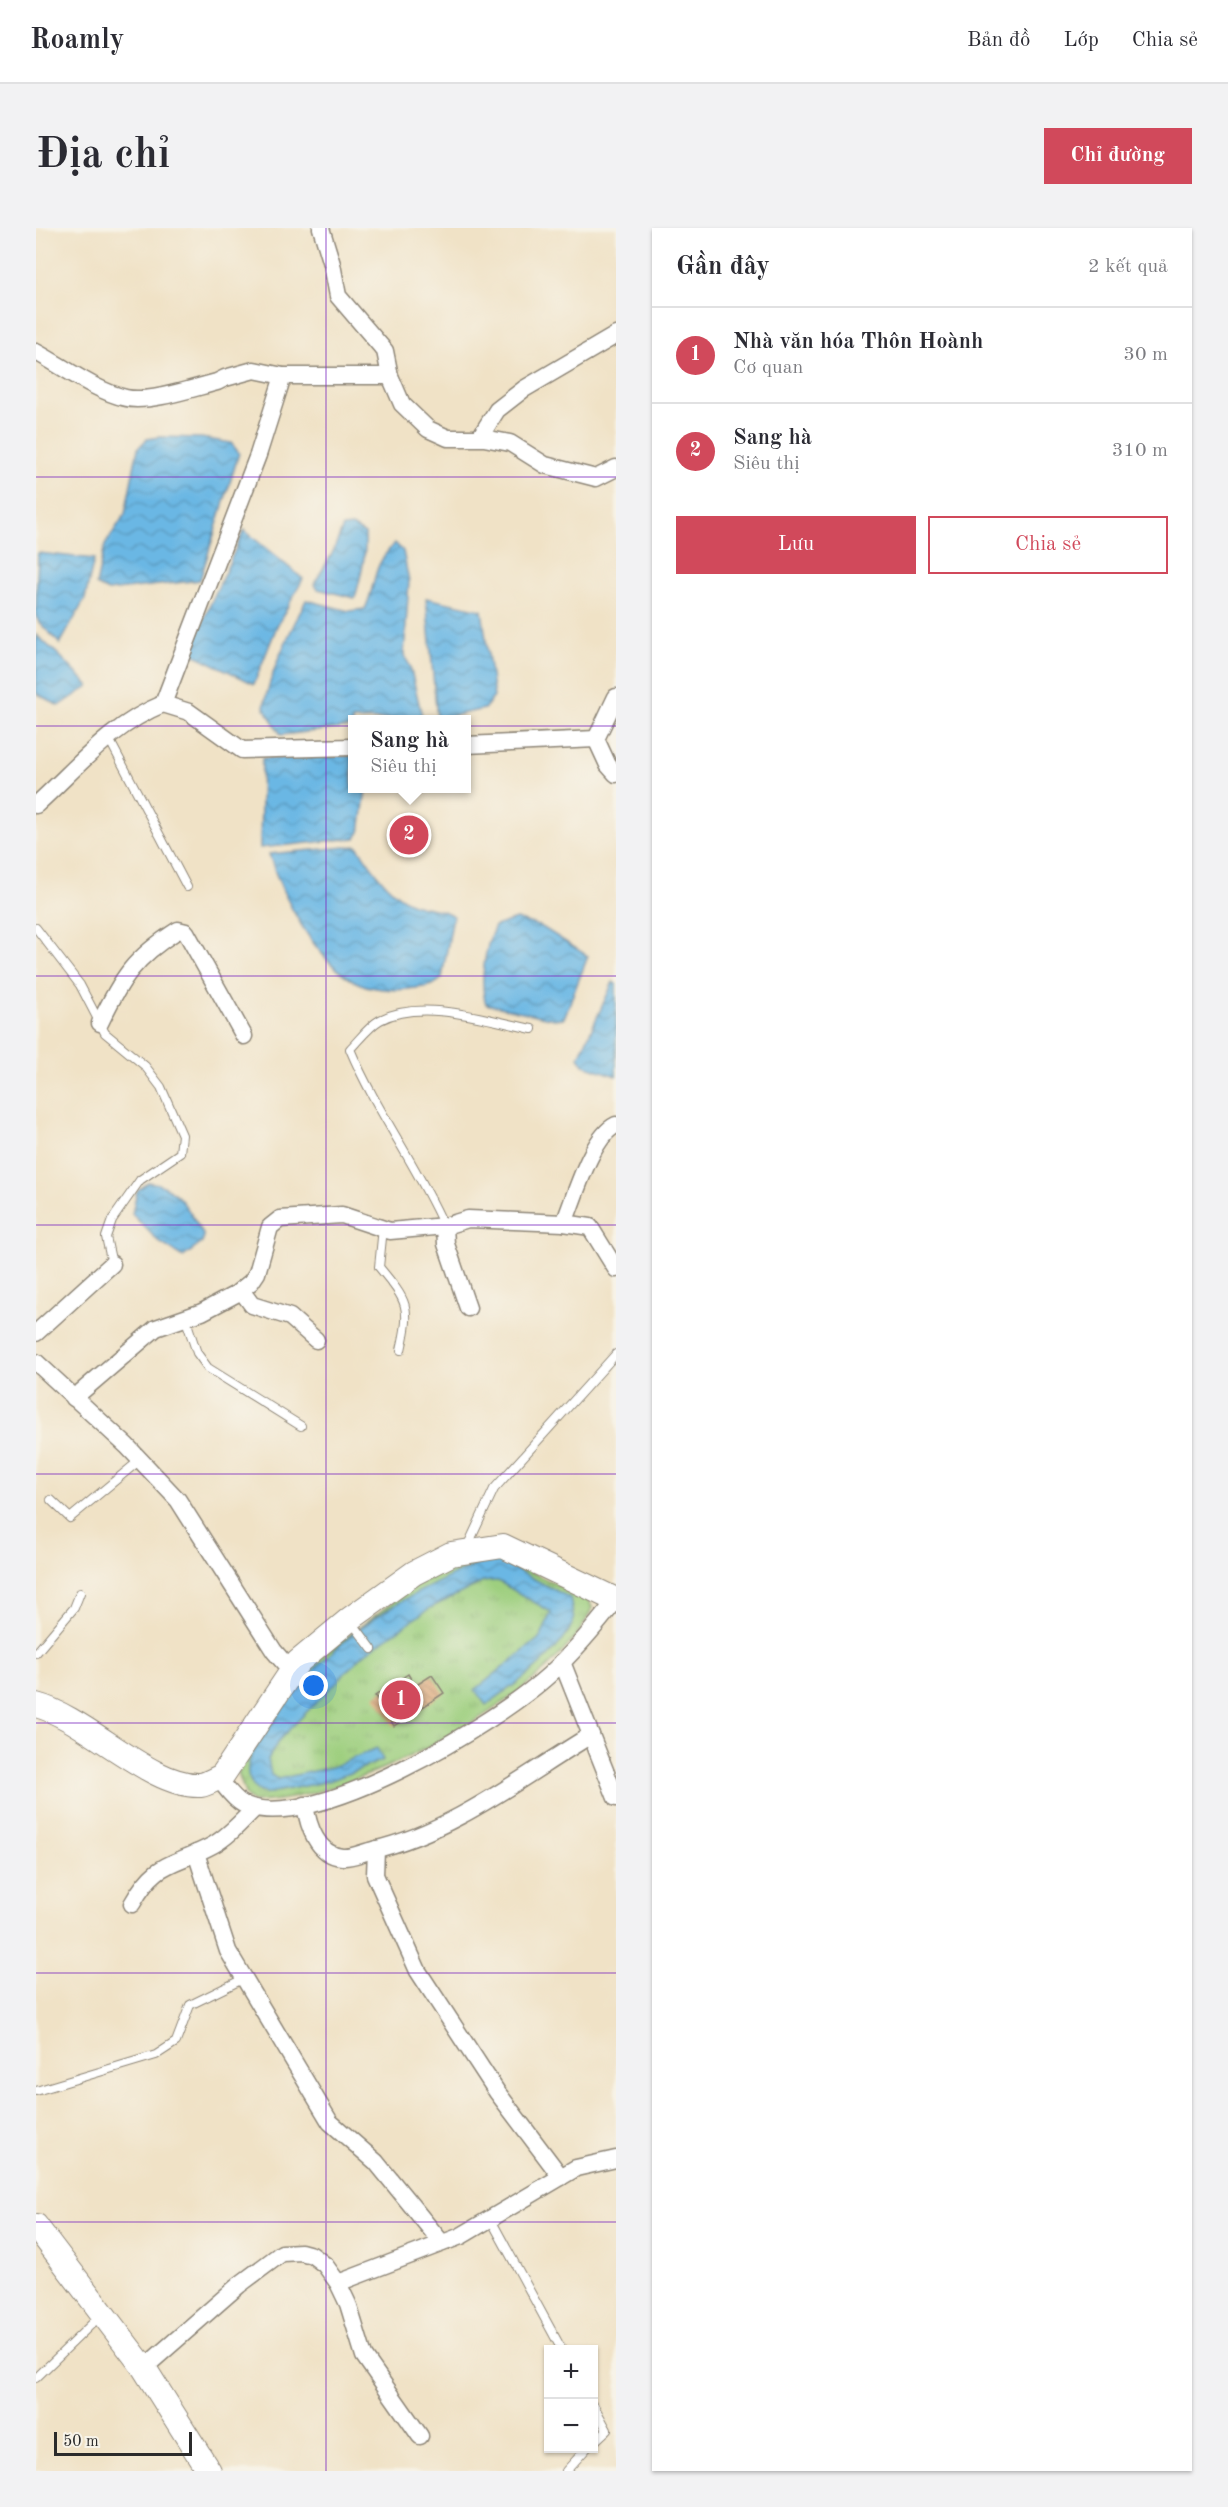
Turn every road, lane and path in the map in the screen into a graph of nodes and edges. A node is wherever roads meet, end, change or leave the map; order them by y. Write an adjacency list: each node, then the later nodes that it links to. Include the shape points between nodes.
1 (321, 228): 5 (street, via 338,296 385,351)
2 (616, 334): 6 (street, via 524,389 497,410)
3 (36, 352): 4 (street, via 127,398 147,398 254,370)
4 (283, 376): 5 (street); 9 (street, via 258,455)
5 (390, 376): 6 (street, via 402,404 428,429 448,438)
6 (480, 437): 7 (street, via 510,443 545,465 596,478)
7 (616, 468)
8 (616, 697): 11 (street)
9 (163, 704): 10 (street, via 140,713); 13 (street, via 189,712 242,750)
10 (108, 736): 15 (street); 16 (lane)
11 (596, 739): 12 (street); 14 (street)
12 (471, 745)
13 (348, 747)
14 (616, 774)
15 (36, 805)
16 (187, 887)
17 (36, 928): 18 (lane, via 80,985)
18 (100, 1023): 20 (street, via 130,968 149,948 177,930 186,932); 25 (lane, via 105,1033 145,1066 161,1087 182,1135 180,1153 140,1180 112,1220 106,1237)
19 (531, 1029): 23 (lane, via 422,1009 378,1020 350,1049)
20 (244, 1035)
21 (616, 1125): 22 (street, via 606,1130 595,1148)
22 (564, 1223): 23 (street, via 468,1218); 26 (street, via 590,1227)
23 (445, 1226): 24 (street, via 390,1231); 28 (street, via 446,1244)
24 (383, 1228): 27 (street, via 342,1215 280,1219 270,1227 257,1273); 32 (lane, via 379,1267 408,1309)
25 (112, 1264): 30 (street)
26 (616, 1269)
27 (241, 1290): 29 (street); 31 (street, via 252,1305 290,1317)
28 (468, 1308)
29 (185, 1317): 35 (street, via 156,1328); 36 (lane, via 196,1353 208,1368)
30 (36, 1333)
31 (315, 1340)
32 (401, 1350)
33 (616, 1354): 39 (lane, via 494,1489)
34 (36, 1362): 35 (street)
35 (74, 1398): 37 (street)
36 (301, 1426)
37 (140, 1460): 38 (lane, via 70,1518); 46 (street, via 178,1500 274,1652)
38 (51, 1500)
39 (465, 1551): 41 (street, via 503,1546); 42 (street, via 414,1573)
40 (80, 1593): 44 (lane, via 74,1608)
41 (616, 1600): 45 (street)
42 (354, 1624): 43 (lane); 46 (street, via 298,1662)
43 (372, 1649)
44 (36, 1653)
45 (562, 1662): 48 (street); 51 (street, via 506,1709 425,1757 345,1794)
46 (292, 1672): 49 (street)
47 (36, 1704): 49 (street, via 171,1782 202,1785)
48 (591, 1735): 50 (street); 53 (street, via 468,1813 405,1842)
49 (218, 1778): 52 (street, via 240,1803)
50 (616, 1798)
51 (305, 1805): 52 (street); 53 (street, via 316,1841 326,1851 342,1857)
52 (255, 1808): 54 (street, via 228,1835)
53 (376, 1849): 59 (street, via 375,1875 418,1971 497,2092)
54 (196, 1853): 55 (street, via 161,1867 145,1881); 56 (street, via 228,1950)
55 (132, 1904)
56 (244, 1978): 57 (lane, via 190,2006 176,2042 156,2055); 62 (street, via 330,2122 376,2162)
57 (36, 2091)
58 (616, 2159): 59 (street, via 576,2168)
59 (561, 2177): 60 (street)
60 (490, 2218): 62 (street); 65 (lane)
61 (36, 2226): 64 (street)
62 (442, 2243): 63 (street)
63 (338, 2283): 66 (street, via 312,2255 282,2253); 69 (street, via 364,2356)
64 (102, 2313): 66 (street); 67 (lane)
65 (560, 2345)
66 (144, 2368): 72 (street)
67 (36, 2378)
68 (598, 2413): 70 (lane, via 607,2430)
69 (420, 2436)
70 (598, 2438)
71 (582, 2453): 73 (lane)
72 (209, 2471)
73 (566, 2471)

